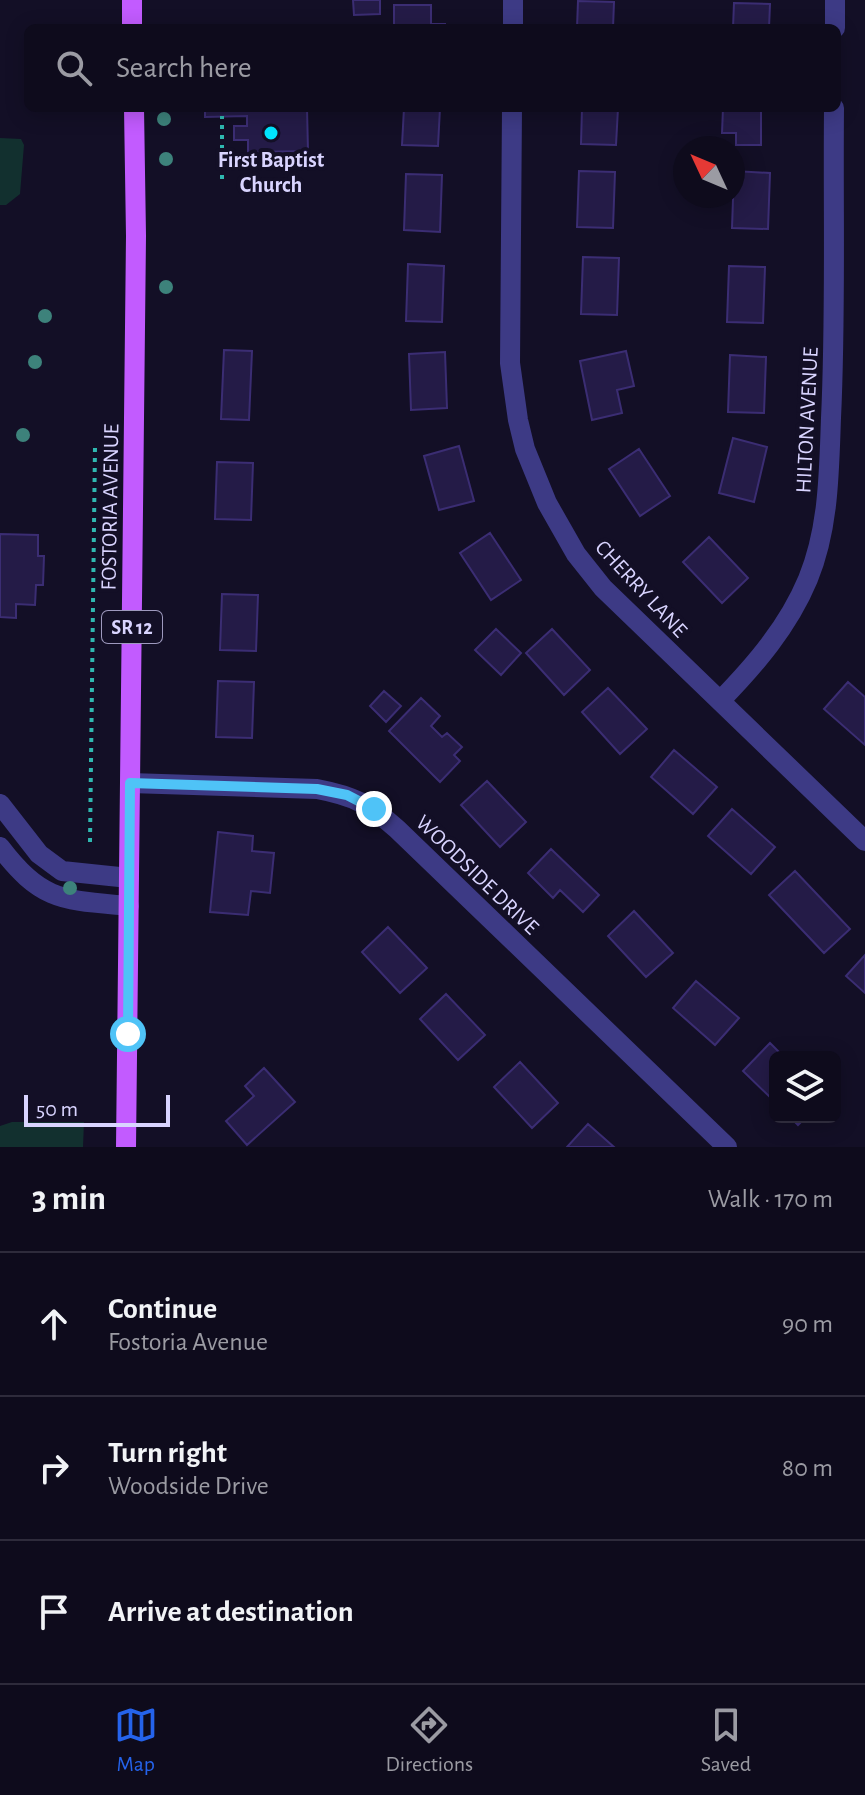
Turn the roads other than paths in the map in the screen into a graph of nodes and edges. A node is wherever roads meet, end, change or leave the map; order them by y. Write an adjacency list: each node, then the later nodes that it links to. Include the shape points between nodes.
1 (132, 0): 4 (main road)
2 (513, 0): 5 (street)
3 (835, 0): 6 (street)
4 (132, 24)
5 (513, 24)
6 (835, 24)
7 (134, 112): 11 (main road, FOSTORIA AVENUE / SR 12)
8 (512, 112): 10 (street, CHERRY LANE, via 510,363 525,449 576,554 603,588)
9 (834, 112): 10 (street, HILTON AVENUE, via 834,363 823,524 808,579 781,630)
10 (720, 701): 13 (street, CHERRY LANE)
11 (130, 783): 15 (main road, FOSTORIA AVENUE / SR 12); 18 (street, WOODSIDE DRIVE, via 317,789 361,801 397,829)
12 (0, 804): 15 (street, via 39,854 62,871)
13 (865, 841)
14 (0, 847): 16 (street, via 29,881 55,896)
15 (129, 878): 16 (main road, FOSTORIA AVENUE / SR 12)
16 (129, 906): 17 (main road, FOSTORIA AVENUE / SR 12)
17 (126, 1147)
18 (727, 1147)

